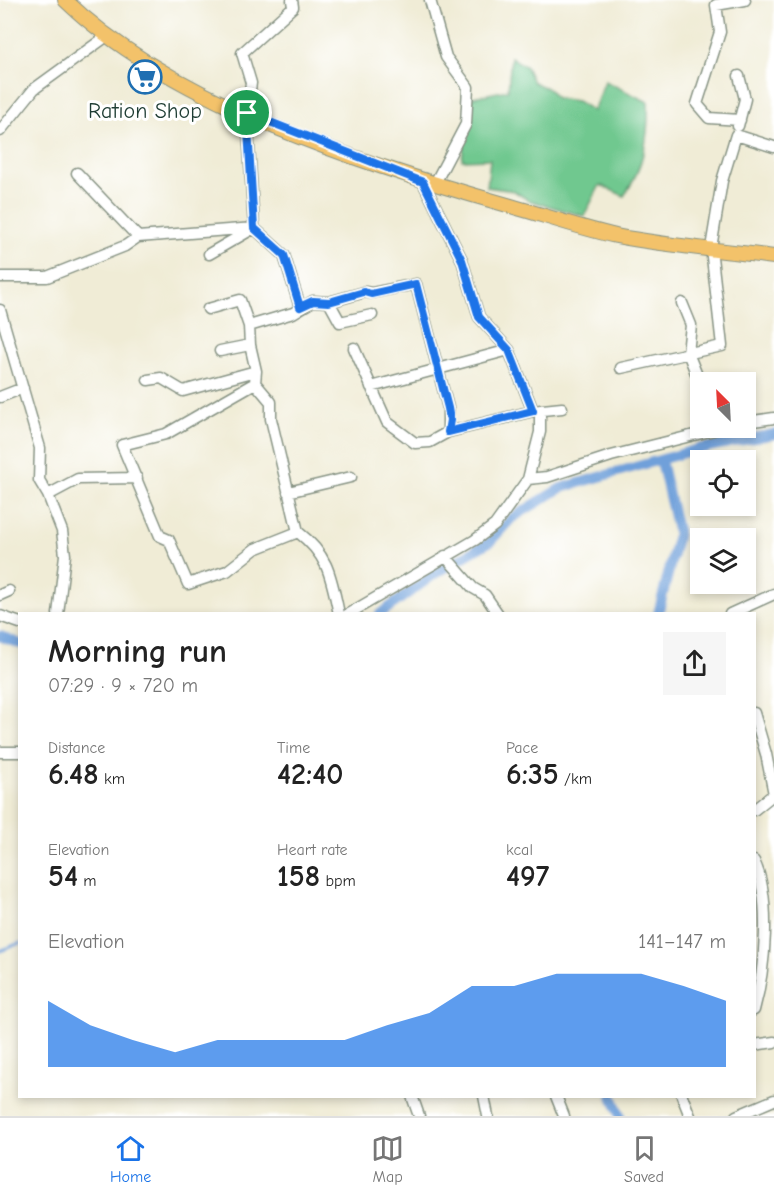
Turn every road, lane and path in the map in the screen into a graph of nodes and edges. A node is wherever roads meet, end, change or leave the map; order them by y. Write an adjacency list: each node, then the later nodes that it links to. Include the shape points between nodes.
1 (65, 0): 5 (main road)
2 (292, 0): 7 (street, via 293,7 243,53 251,82)
3 (430, 0): 13 (street, via 446,57 468,87 466,124)
4 (745, 0): 8 (street, via 716,5 720,32 697,104 709,118)
5 (107, 36): 7 (main road, via 134,56); 9 (street, via 34,89)
6 (739, 76): 8 (street, via 745,99)
7 (247, 113): 13 (main road); 14 (street)
8 (740, 120): 10 (street)
9 (0, 131)
10 (736, 135): 11 (street); 16 (street, via 722,181)
11 (774, 147)
12 (77, 173): 15 (street)
13 (429, 183): 16 (main road, via 616,236); 29 (street, via 462,260 479,317)
14 (254, 228): 15 (street); 17 (street); 22 (street, via 284,255)
15 (138, 237): 19 (street, via 125,246 47,277)
16 (711, 248): 18 (main road); 31 (street, via 722,346)
17 (209, 254)
18 (774, 257)
19 (0, 277)
20 (329, 302): 22 (street, via 313,301); 25 (street, via 340,322); 34 (street, via 416,284)
21 (682, 303): 31 (street, via 691,325)
22 (300, 307): 26 (street, via 293,313)
23 (208, 309): 26 (street, via 240,300)
24 (0, 310): 39 (street)
25 (372, 315)
26 (249, 326): 27 (street)
27 (250, 345): 30 (street); 33 (street)
28 (354, 348): 38 (street)
29 (509, 350): 34 (street); 42 (street)
30 (220, 351)
31 (688, 353): 32 (street); 35 (street)
32 (621, 368)
33 (256, 370): 36 (street, via 183,391 161,378); 37 (street)
34 (438, 371): 38 (street); 45 (street, via 450,420)
35 (696, 372)
36 (148, 380)
37 (255, 383): 48 (street, via 166,434 122,445); 50 (street, via 271,402 271,419)
38 (371, 387): 45 (street, via 387,422 415,443 430,442)
39 (23, 388): 40 (street); 51 (street, via 40,448 39,480)
40 (0, 397)
41 (562, 408): 42 (street)
42 (537, 411): 45 (street); 49 (street, via 540,432)
43 (774, 418): 44 (street)
44 (756, 421)
45 (448, 432)
46 (690, 436): 49 (street)
47 (351, 477): 50 (street)
48 (137, 478): 51 (street, via 78,479); 52 (street, via 160,537 169,540 188,584 227,571 255,549)
49 (528, 479): 53 (street, via 495,525)
50 (288, 492): 52 (street)
51 (48, 495): 55 (street, via 62,531 65,555)
52 (298, 532): 56 (street, via 314,544 329,568)
53 (448, 559): 57 (street); 58 (street)
54 (774, 594): 59 (street)
55 (58, 612)
56 (339, 612)
57 (352, 612)
58 (497, 612)
59 (734, 612)
60 (0, 616): 61 (street)
61 (18, 622)
62 (756, 720): 65 (street, via 774,794)
63 (0, 752): 64 (street)
64 (18, 752)
65 (756, 808)
66 (756, 868): 67 (street)
67 (770, 930): 68 (street)
68 (756, 1000)
69 (774, 1042): 70 (street)
70 (756, 1046)
71 (413, 1098): 76 (street)
72 (484, 1098): 77 (street)
73 (557, 1098): 78 (street)
74 (683, 1098): 79 (street)
75 (774, 1100): 80 (street)
76 (419, 1116)
77 (488, 1116)
78 (564, 1116)
79 (690, 1116)
80 (736, 1116)

